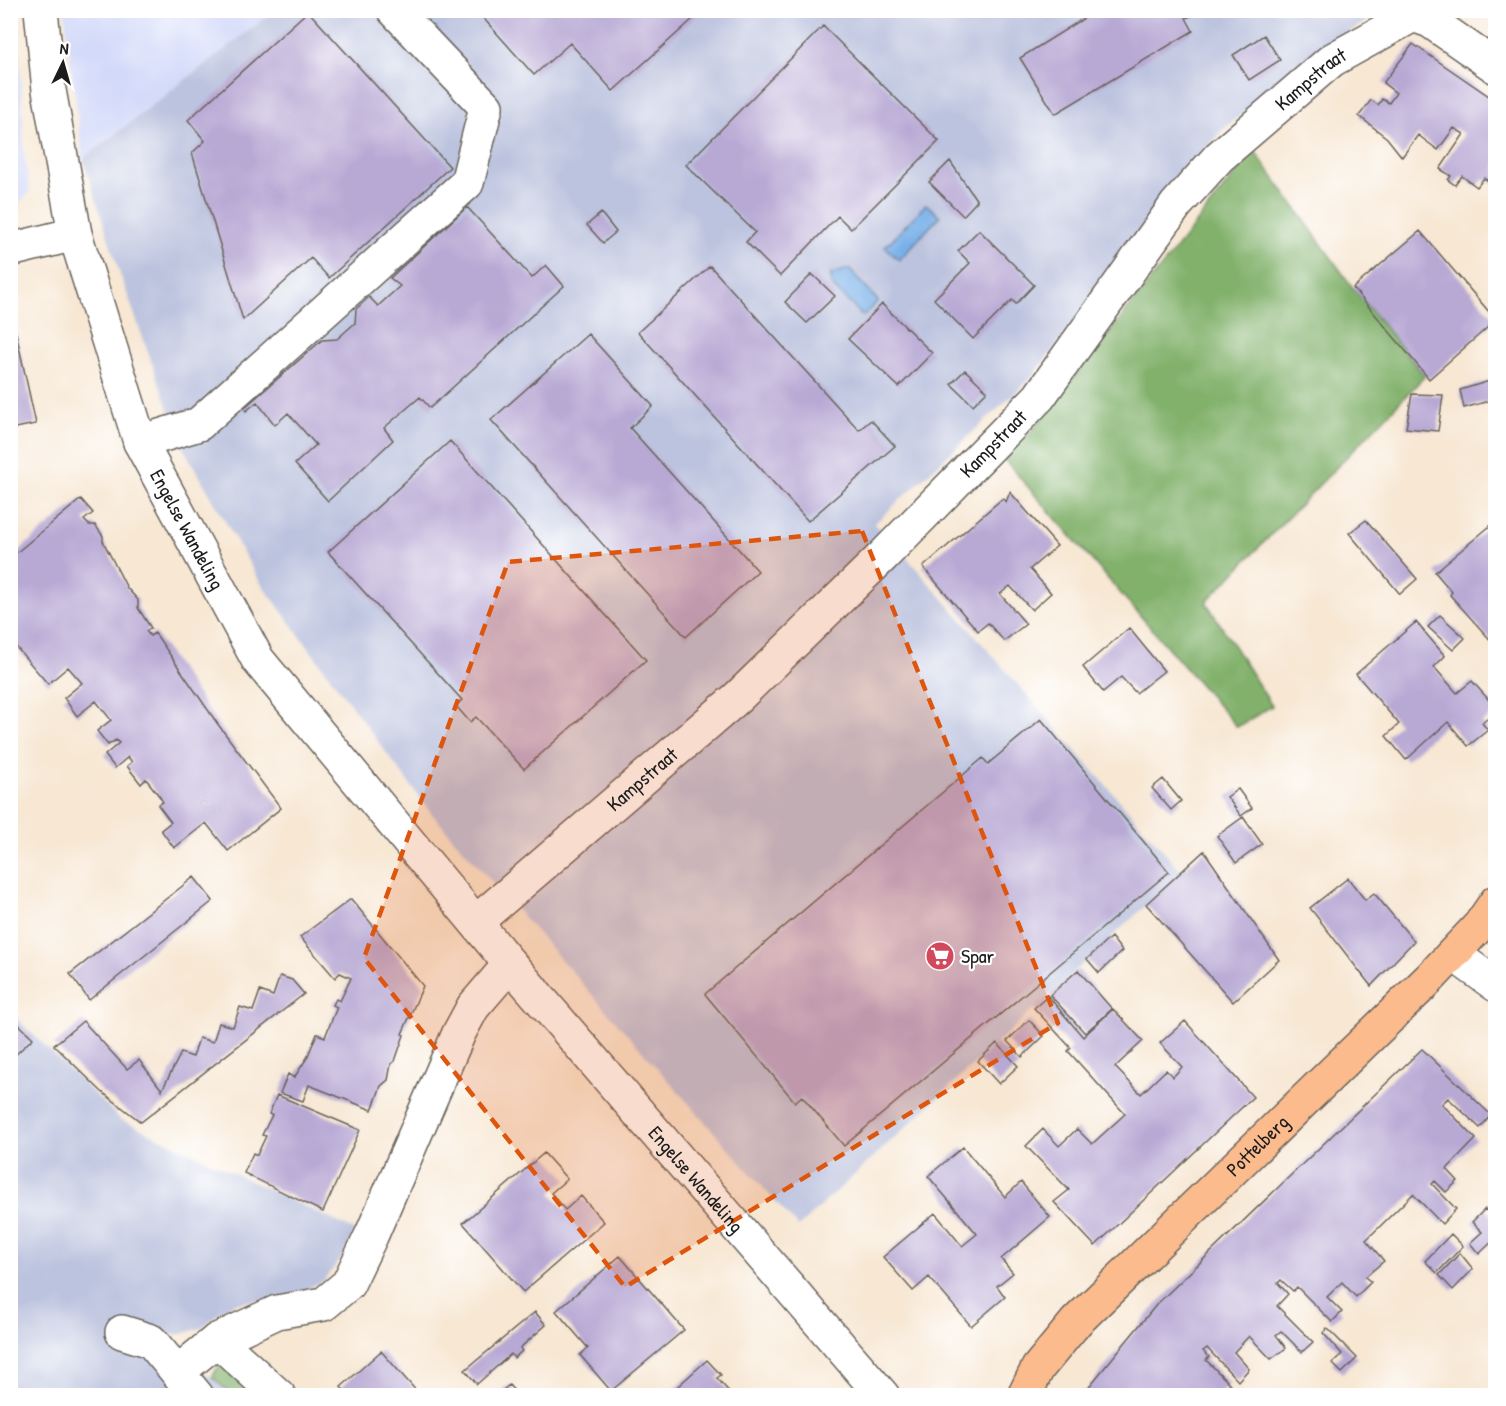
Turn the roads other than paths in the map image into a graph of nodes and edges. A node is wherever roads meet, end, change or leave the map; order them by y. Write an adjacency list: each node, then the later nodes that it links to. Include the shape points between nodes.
1 (40, 10): 4 (street, Engelse Wandeling, via 49,90)
2 (394, 10): 6 (street, via 486,107 467,183 199,424)
3 (1496, 67): 8 (street, Kampstraat, via 1430,21 1413,15 1332,60 1219,158 1176,205 1039,397 892,546 737,698)
4 (75, 234): 5 (street); 6 (street, Engelse Wandeling)
5 (10, 250)
6 (140, 442): 8 (street, Engelse Wandeling, via 258,660)
7 (1496, 902): 9 (main road, Pottelberg)
8 (476, 922): 10 (street, Engelse Wandeling)
9 (1453, 954): 11 (street); 17 (main road, Pottelberg, via 1115,1281 1038,1368)
10 (510, 964): 13 (street, via 473,1007 459,1033 348,1284 324,1304 277,1312); 16 (street, Engelse Wandeling)
11 (1496, 985)
12 (123, 1332): 14 (street, via 151,1341)
13 (217, 1340): 14 (street); 15 (street)
14 (188, 1383)
15 (279, 1395)
16 (883, 1395)
17 (1024, 1395)

